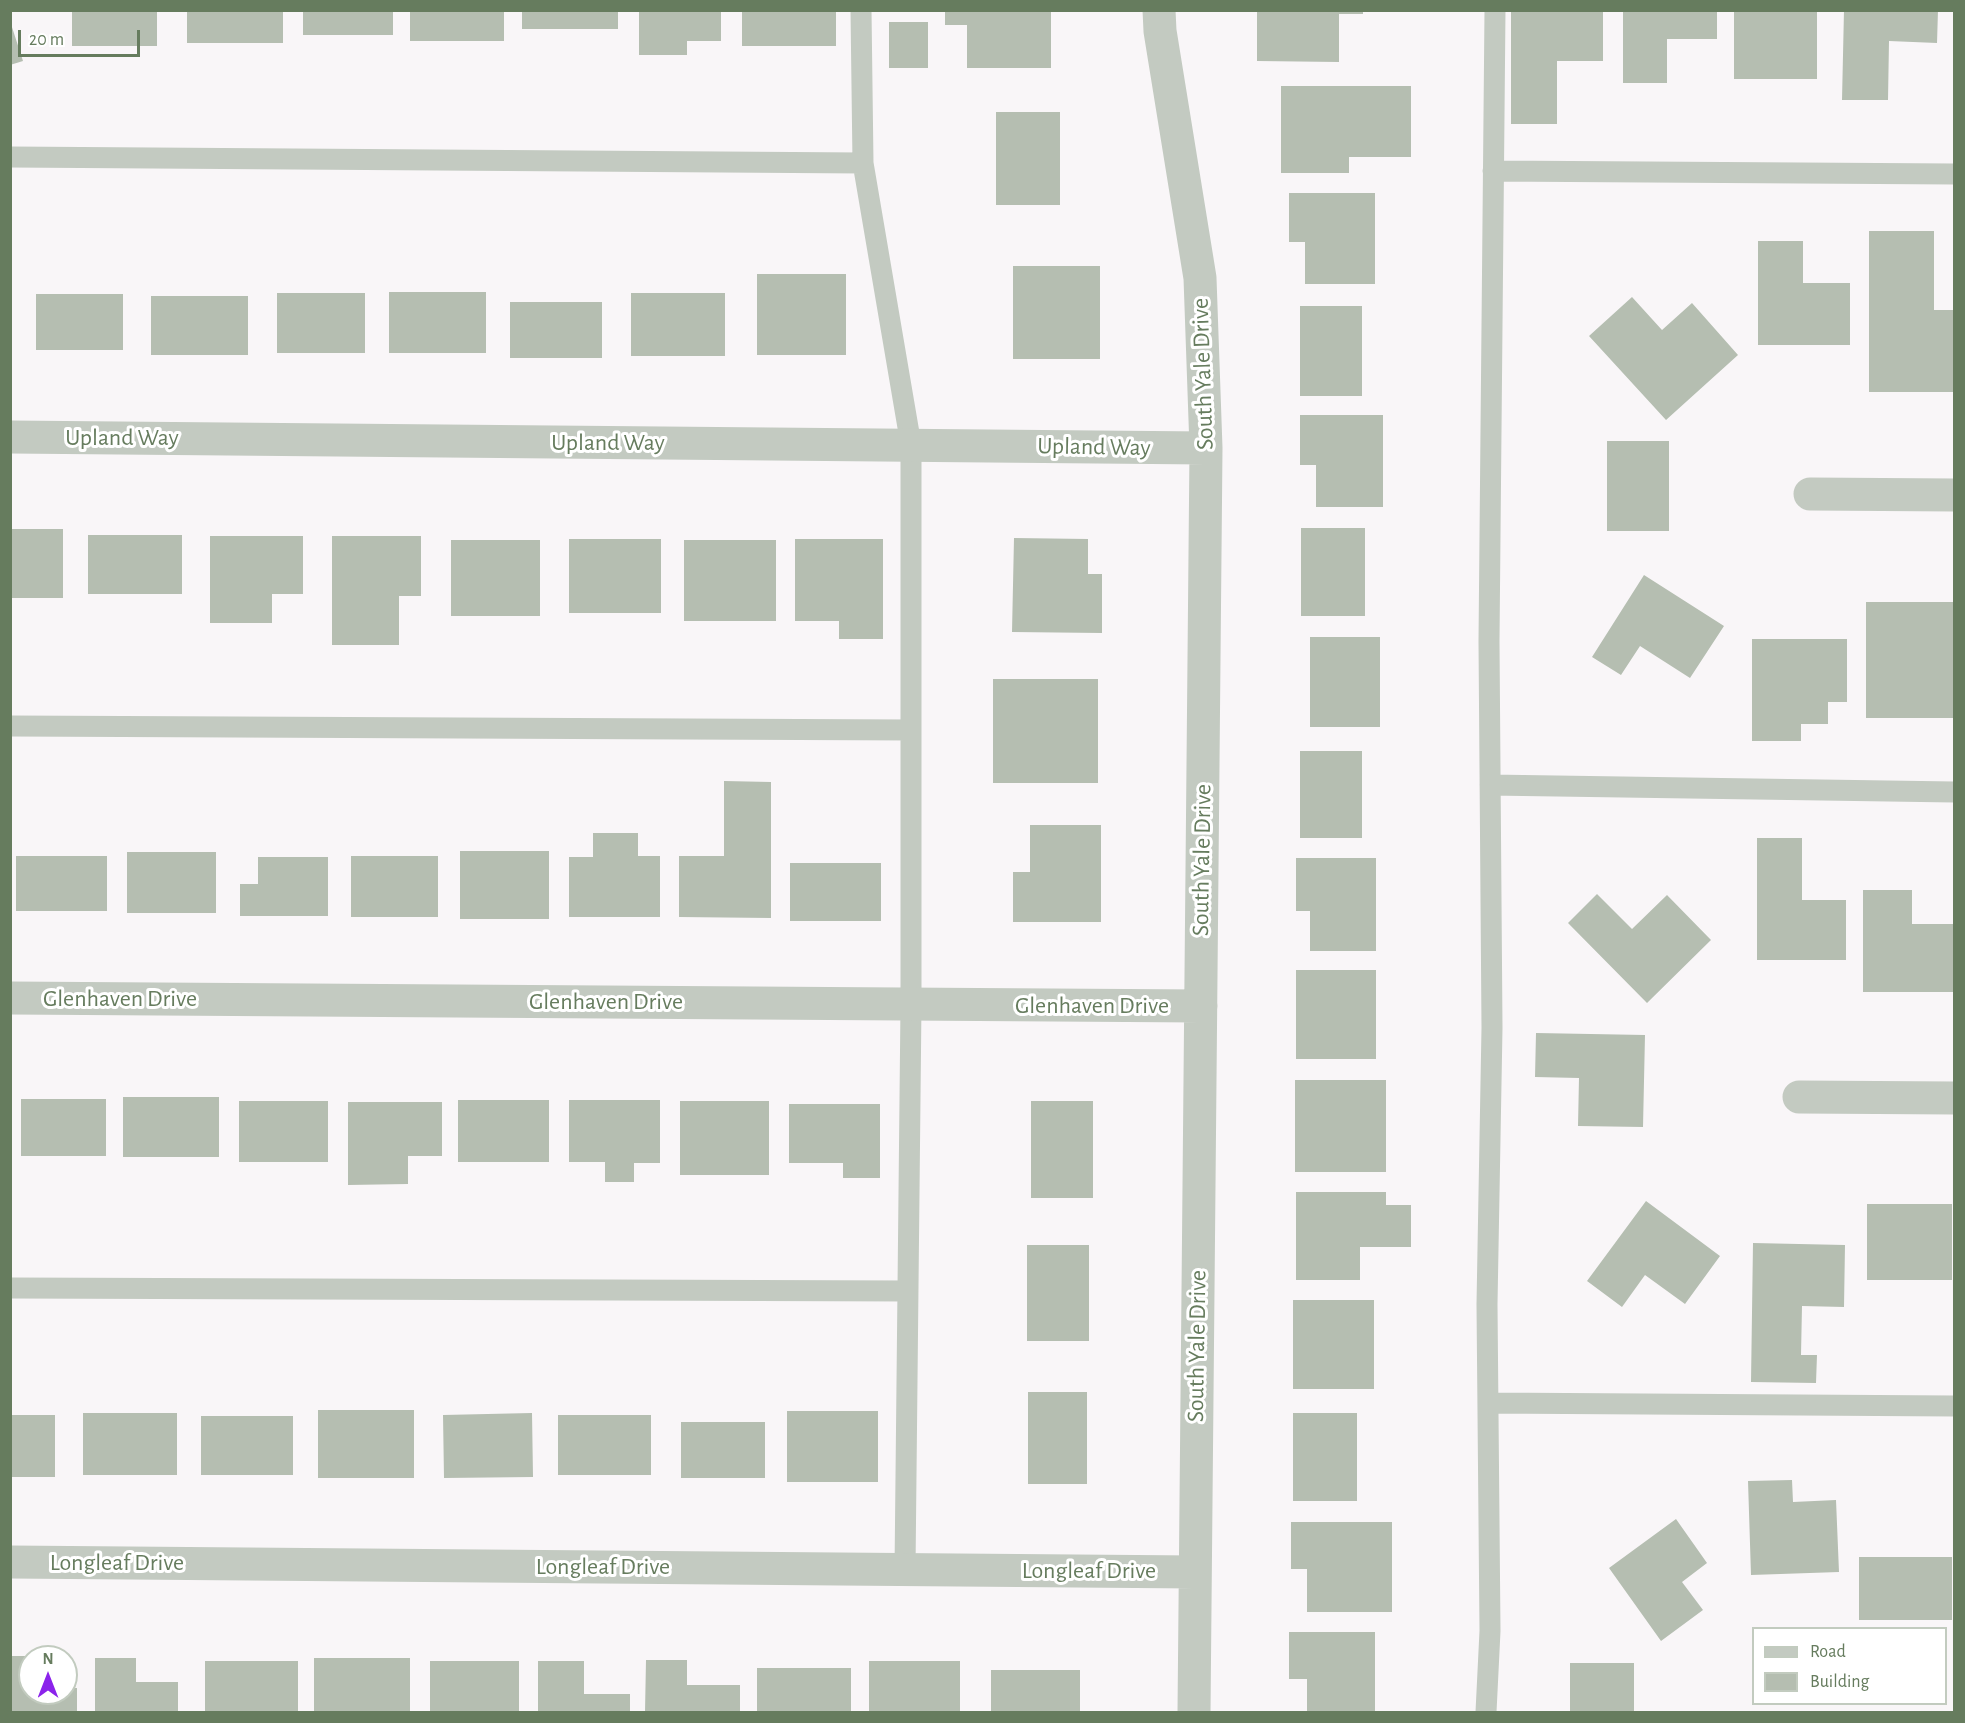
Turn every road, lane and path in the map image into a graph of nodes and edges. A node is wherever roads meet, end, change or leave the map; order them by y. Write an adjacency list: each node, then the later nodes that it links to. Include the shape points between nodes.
1 (861, 10): 5 (lane)
2 (1159, 10): 10 (street, South Yale Drive, via 1200,278)
3 (1495, 10): 6 (lane)
4 (10, 158): 5 (lane)
5 (863, 163): 9 (lane)
6 (1493, 171): 7 (lane); 15 (lane)
7 (1954, 174)
8 (10, 437): 9 (street, Upland Way)
9 (911, 445): 10 (street, Upland Way); 14 (lane)
10 (1206, 448): 19 (street, South Yale Drive)
11 (1810, 494): 12 (street)
12 (1954, 495)
13 (10, 726): 14 (lane)
14 (911, 730): 18 (lane)
15 (1490, 785): 16 (lane); 24 (lane)
16 (1954, 792)
17 (10, 998): 18 (street, Glenhaven Drive)
18 (911, 1004): 19 (street, Glenhaven Drive); 23 (lane)
19 (1201, 1006): 28 (street, South Yale Drive)
20 (1800, 1097): 21 (street)
21 (1954, 1098)
22 (10, 1288): 23 (lane)
23 (908, 1291): 27 (lane)
24 (1488, 1403): 25 (lane); 30 (lane, via 1490,1631)
25 (1954, 1406)
26 (10, 1562): 27 (street, Longleaf Drive)
27 (905, 1570): 28 (street, Longleaf Drive)
28 (1195, 1572): 29 (street, South Yale Drive)
29 (1194, 1713)
30 (1486, 1713)

